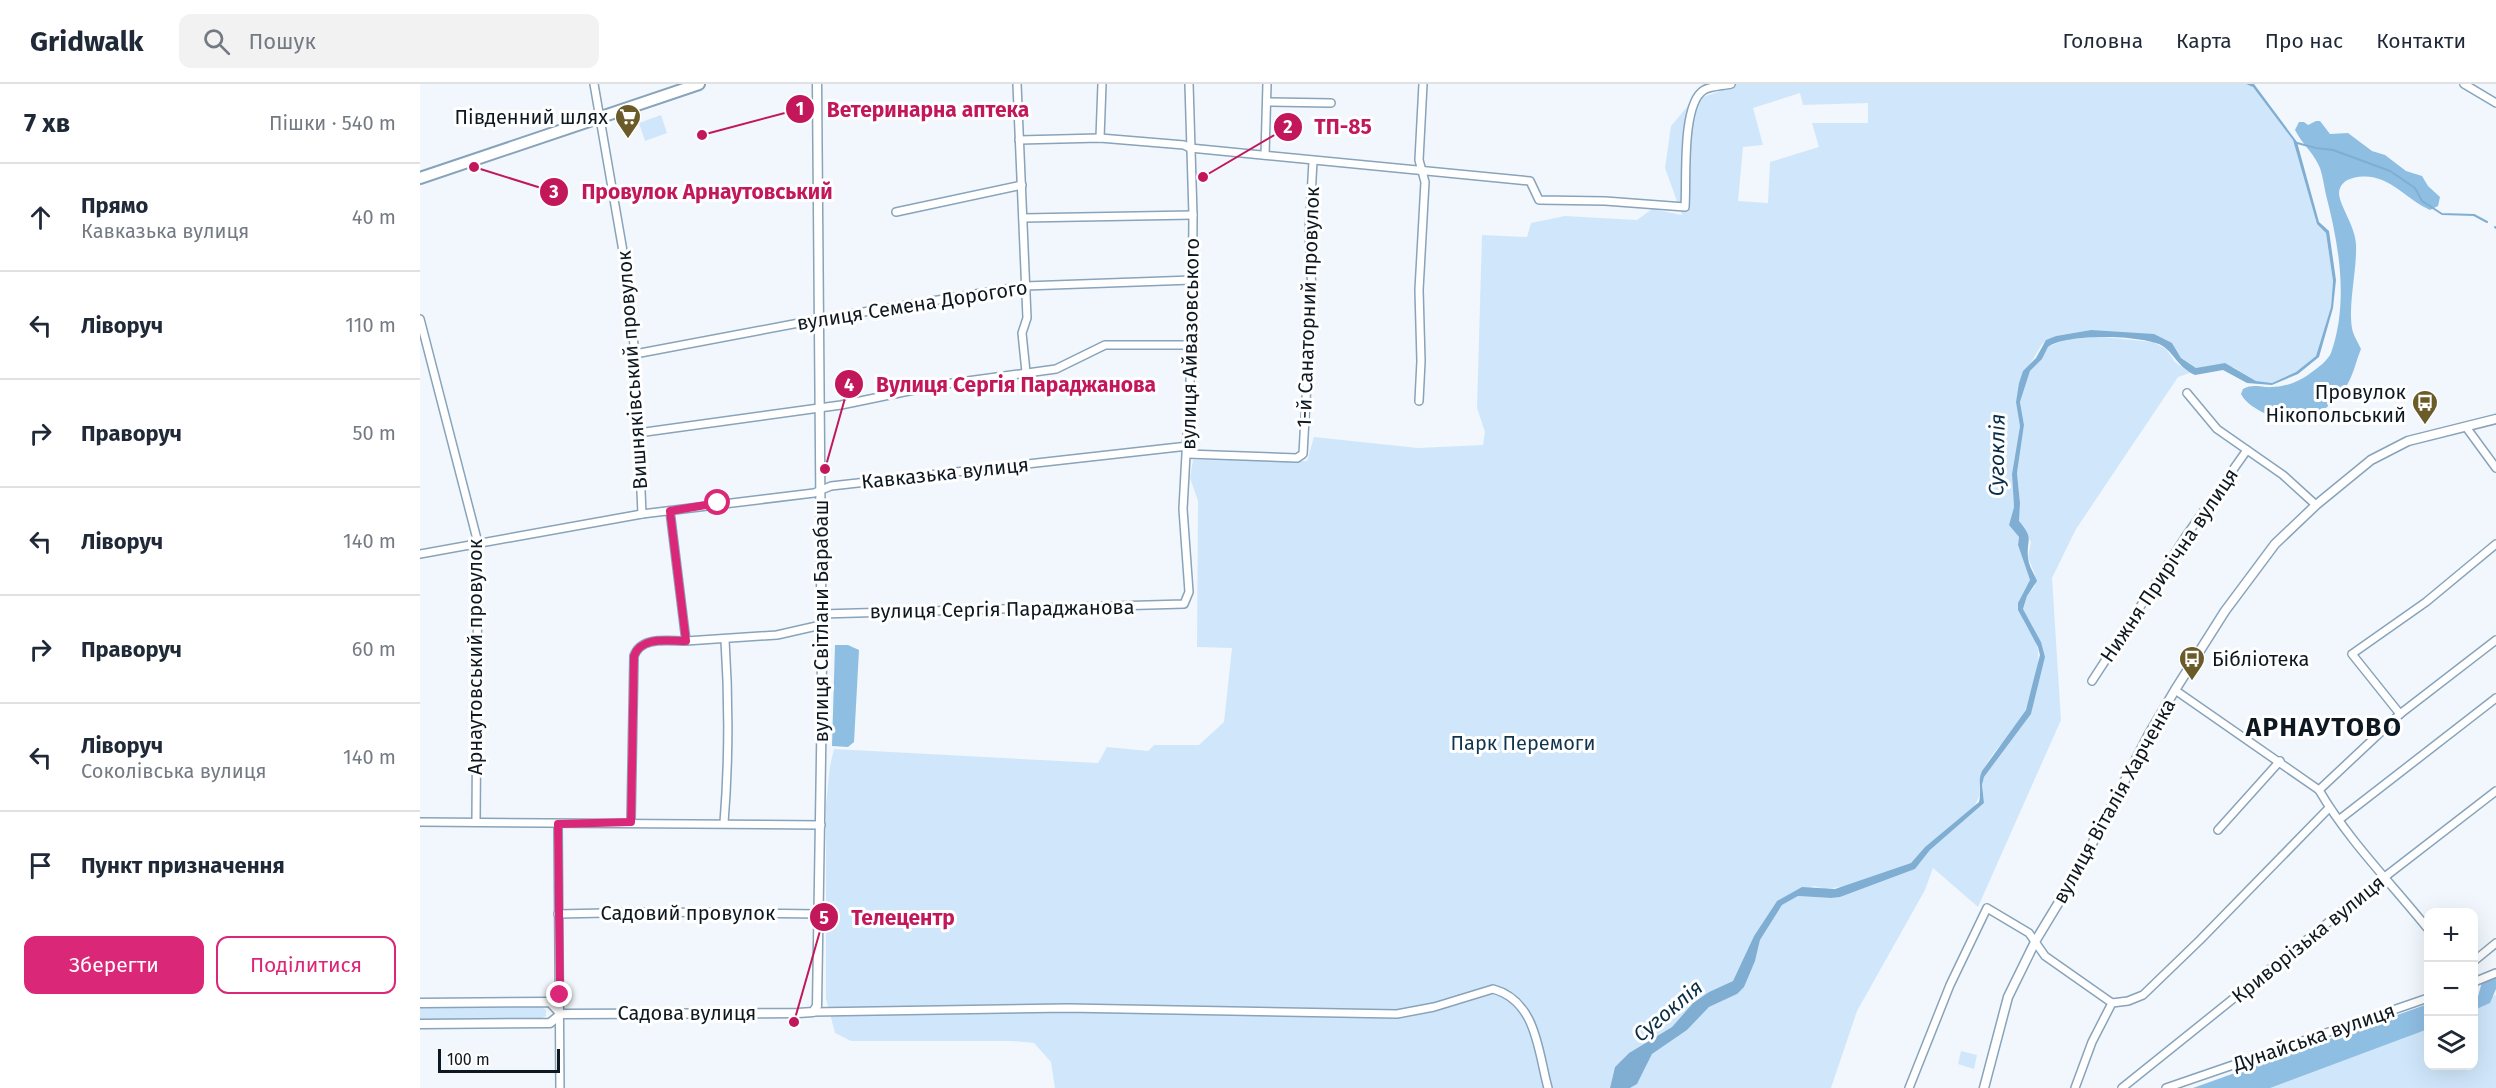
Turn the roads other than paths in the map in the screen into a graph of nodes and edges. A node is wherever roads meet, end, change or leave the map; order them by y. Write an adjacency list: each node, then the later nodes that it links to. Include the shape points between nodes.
1 (594, 84): 14 (street, Вишняківський провулок)
2 (699, 84): 14 (main road)
3 (817, 84): 28 (street, вулиця Світлани Барабаш)
4 (1017, 84): 16 (street)
5 (1102, 84): 15 (street)
6 (1190, 84): 17 (street, вулиця Айвазовського)
7 (1267, 84): 11 (street)
8 (1424, 84): 20 (street)
9 (1731, 84): 20 (street, via 1705,89 1696,98 1688,124 1685,207 1539,200 1530,181)
10 (2464, 84): 13 (street)
11 (1267, 102): 12 (street); 18 (street)
12 (1331, 103)
13 (2496, 103)
14 (601, 118): 21 (main road); 31 (street, Вишняківський провулок)
15 (1100, 138): 16 (street); 17 (street)
16 (1019, 140): 22 (street)
17 (1190, 148): 18 (street); 24 (street, вулиця Айвазовського)
18 (1265, 155): 19 (street)
19 (1313, 161): 20 (street); 41 (street, 1-й Санаторний провулок, via 1309,232 1312,292 1303,454 1297,458)
20 (1421, 170): 34 (street, via 1425,182 1419,290)
21 (420, 178)
22 (1022, 185): 23 (street); 25 (street)
23 (896, 212)
24 (1193, 216): 25 (street); 26 (street, вулиця Айвазовського)
25 (1023, 218): 27 (street)
26 (1192, 280): 27 (street, вулиця Семена Дорогого); 30 (street, вулиця Айвазовського)
27 (1025, 286): 28 (street, вулиця Семена Дорогого); 32 (street, via 1026,318 1022,333)
28 (820, 318): 31 (street, вулиця Семена Дорогого); 35 (street, вулиця Світлани Барабаш)
29 (420, 319): 47 (street, Арнаутовський провулок)
30 (1192, 345): 32 (street, via 1106,345 1056,369); 39 (street, вулиця Айвазовського)
31 (635, 354): 38 (street, Вишняківський провулок)
32 (1026, 372): 35 (street)
33 (2187, 393): 40 (street, Нижня Прирічна вулиця, via 2217,429)
34 (1419, 401)
35 (819, 407): 38 (street); 43 (street, вулиця Світлани Барабаш)
36 (2496, 419): 37 (street, вулиця Віталія Харченка)
37 (2466, 427): 42 (street); 44 (street, вулиця Віталія Харченка, via 2393,448 2371,460)
38 (638, 433): 46 (street, Вишняківський провулок)
39 (1188, 446): 41 (street, вулиця Айвазовського); 43 (street, Кавказька вулиця)
40 (2247, 450): 44 (street, Нижня Прирічна вулиця); 56 (street, Нижня Прирічна вулиця)
41 (1187, 454): 50 (street, вулиця Айвазовського, via 1183,509 1188,592)
42 (2496, 468)
43 (820, 490): 45 (street, Кавказька вулиця); 51 (street, вулиця Світлани Барабаш)
44 (2316, 505): 57 (street, вулиця Віталія Харченка, via 2275,543 2225,611)
45 (670, 511): 46 (street, Кавказька вулиця); 55 (street, Вишняківський провулок)
46 (642, 514): 47 (street, Кавказька вулиця)
47 (478, 543): 49 (street, Кавказька вулиця); 66 (street, Арнаутовський провулок)
48 (2496, 544): 59 (street, via 2426,602 2352,654)
49 (420, 554)
50 (1184, 603): 51 (street, вулиця Сергія Параджанова)
51 (821, 614): 52 (street, вулиця Світлани Барабаш)
52 (821, 625): 53 (street, via 777,635); 70 (street, вулиця Світлани Барабаш)
53 (725, 640): 55 (street); 68 (street, via 729,695)
54 (2496, 640): 59 (street)
55 (686, 641): 67 (street, via 643,644 634,656)
56 (2092, 681)
57 (2175, 690): 60 (street); 76 (street, вулиця Віталія Харченка, via 2079,869)
58 (2496, 698): 64 (street)
59 (2400, 714): 61 (street)
60 (2280, 761): 61 (street); 71 (street)
61 (2319, 790): 63 (street)
62 (2496, 791): 72 (street, Криворізька вулиця)
63 (2329, 808): 64 (street); 83 (street, via 2143,994)
64 (2340, 819): 72 (street)
65 (420, 822): 66 (street)
66 (476, 822): 69 (street)
67 (631, 822): 68 (street); 69 (street)
68 (724, 823): 70 (street)
69 (558, 824): 73 (street)
70 (821, 825): 74 (street, вулиця Світлани Барабаш)
71 (2218, 830)
72 (2386, 876): 75 (street); 92 (street, Криворізька вулиця)
73 (558, 914): 74 (street, Садовий провулок); 85 (street)
74 (818, 914): 84 (street, вулиця Світлани Барабаш, via 819,1000)
75 (2424, 924)
76 (2036, 940): 83 (street, via 2045,956); 89 (street, via 1987,908 1950,985); 90 (street, вулиця Віталія Харченка, via 2008,997)
77 (2496, 943): 78 (street)
78 (2478, 959)
79 (2496, 973): 80 (street)
80 (2478, 980)
81 (2424, 999): 93 (street, Дунайська вулиця)
82 (420, 1003): 85 (street, Садова вулиця, via 550,1002)
83 (2112, 1003): 91 (street)
84 (813, 1012): 85 (street, Садова вулиця); 88 (street, via 1080,1008 1397,1014 1493,989 1516,1001 1526,1013 1539,1046)
85 (561, 1014): 86 (street, Садова вулиця, via 550,1023); 87 (street)
86 (420, 1023)
87 (560, 1088)
88 (1548, 1088)
89 (1909, 1088)
90 (1984, 1088)
91 (2075, 1088)
92 (2122, 1088)
93 (2166, 1088)

